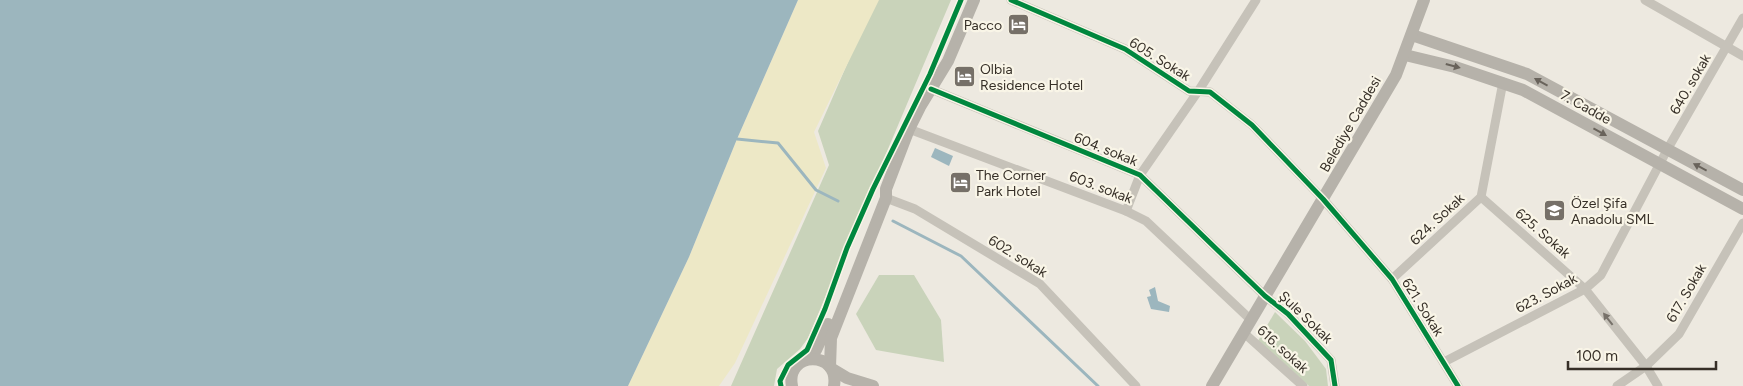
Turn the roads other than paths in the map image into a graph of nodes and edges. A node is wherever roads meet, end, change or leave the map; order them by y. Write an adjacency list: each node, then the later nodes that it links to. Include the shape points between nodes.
1 (974, 0): 12 (main road, via 948,61)
2 (1011, 0): 13 (street, 605. Sokak, via 1125,49 1189,91)
3 (1256, 0): 13 (street)
4 (1424, 0): 7 (main road, Belediye Caddesi)
5 (1645, 0): 8 (street)
6 (1743, 18): 8 (street, 640. sokak)
7 (1412, 35): 9 (main road, Belediye Caddesi); 15 (main road, 7. Cadde, one-way to 7, via 1527,74)
8 (1727, 46): 10 (street); 15 (street, 640. sokak)
9 (1405, 55): 11 (main road, 7. Cadde, one-way to 11); 21 (main road, Belediye Caddesi)
10 (1743, 56)
11 (1503, 82): 16 (main road, 7. Cadde, one-way to 16); 20 (street, 624. Sokak)
12 (931, 89): 14 (main road); 17 (street, 604. sokak)
13 (1199, 90): 17 (street); 21 (street, 605. Sokak, via 1210,92 1252,125)
14 (910, 129): 19 (main road); 23 (street, 603. sokak)
15 (1667, 150): 16 (street, 640. sokak); 18 (main road, 7. Cadde, one-way to 15)
16 (1660, 164): 22 (main road, 7. Cadde); 26 (street, 623. Sokak, via 1602,275)
17 (1140, 175): 23 (street); 27 (street, 604. sokak)
18 (1743, 190)
19 (886, 194): 30 (main road, via 881,196 821,342); 33 (main road, via 831,338); 37 (street, 602. sokak, via 1040,284)
20 (1481, 198): 25 (street, 624. Sokak); 26 (street, 625. Sokak)
21 (1323, 199): 25 (street, 621. Sokak); 27 (main road, Belediye Caddesi)
22 (1743, 209)
23 (1126, 211): 28 (street, 603. sokak, via 1146,221)
24 (1743, 223): 32 (street, 617. Sokak, via 1679,334)
25 (1392, 279): 31 (street, 621. Sokak)
26 (1585, 289): 31 (street, 623. Sokak); 32 (street, 625. Sokak, one-way to 26)
27 (1265, 296): 28 (main road, Belediye Caddesi); 40 (street, Şule Sokak, via 1288,314 1331,360)
28 (1251, 320): 29 (main road, Belediye Caddesi)
29 (1244, 333): 38 (main road, Belediye Caddesi); 39 (street, 616. sokak)
30 (805, 360): 33 (main road, via 816,359); 34 (main road, via 793,372)
31 (1444, 362): 41 (street, 621. Sokak)
32 (1646, 366): 42 (street, 617. Sokak); 43 (street, 625. Sokak)
33 (831, 368): 35 (main road); 36 (main road, via 847,378)
34 (792, 386)
35 (834, 386)
36 (873, 386)
37 (1136, 386)
38 (1212, 386)
39 (1304, 386)
40 (1335, 386)
41 (1458, 386)
42 (1617, 386)
43 (1658, 386)

